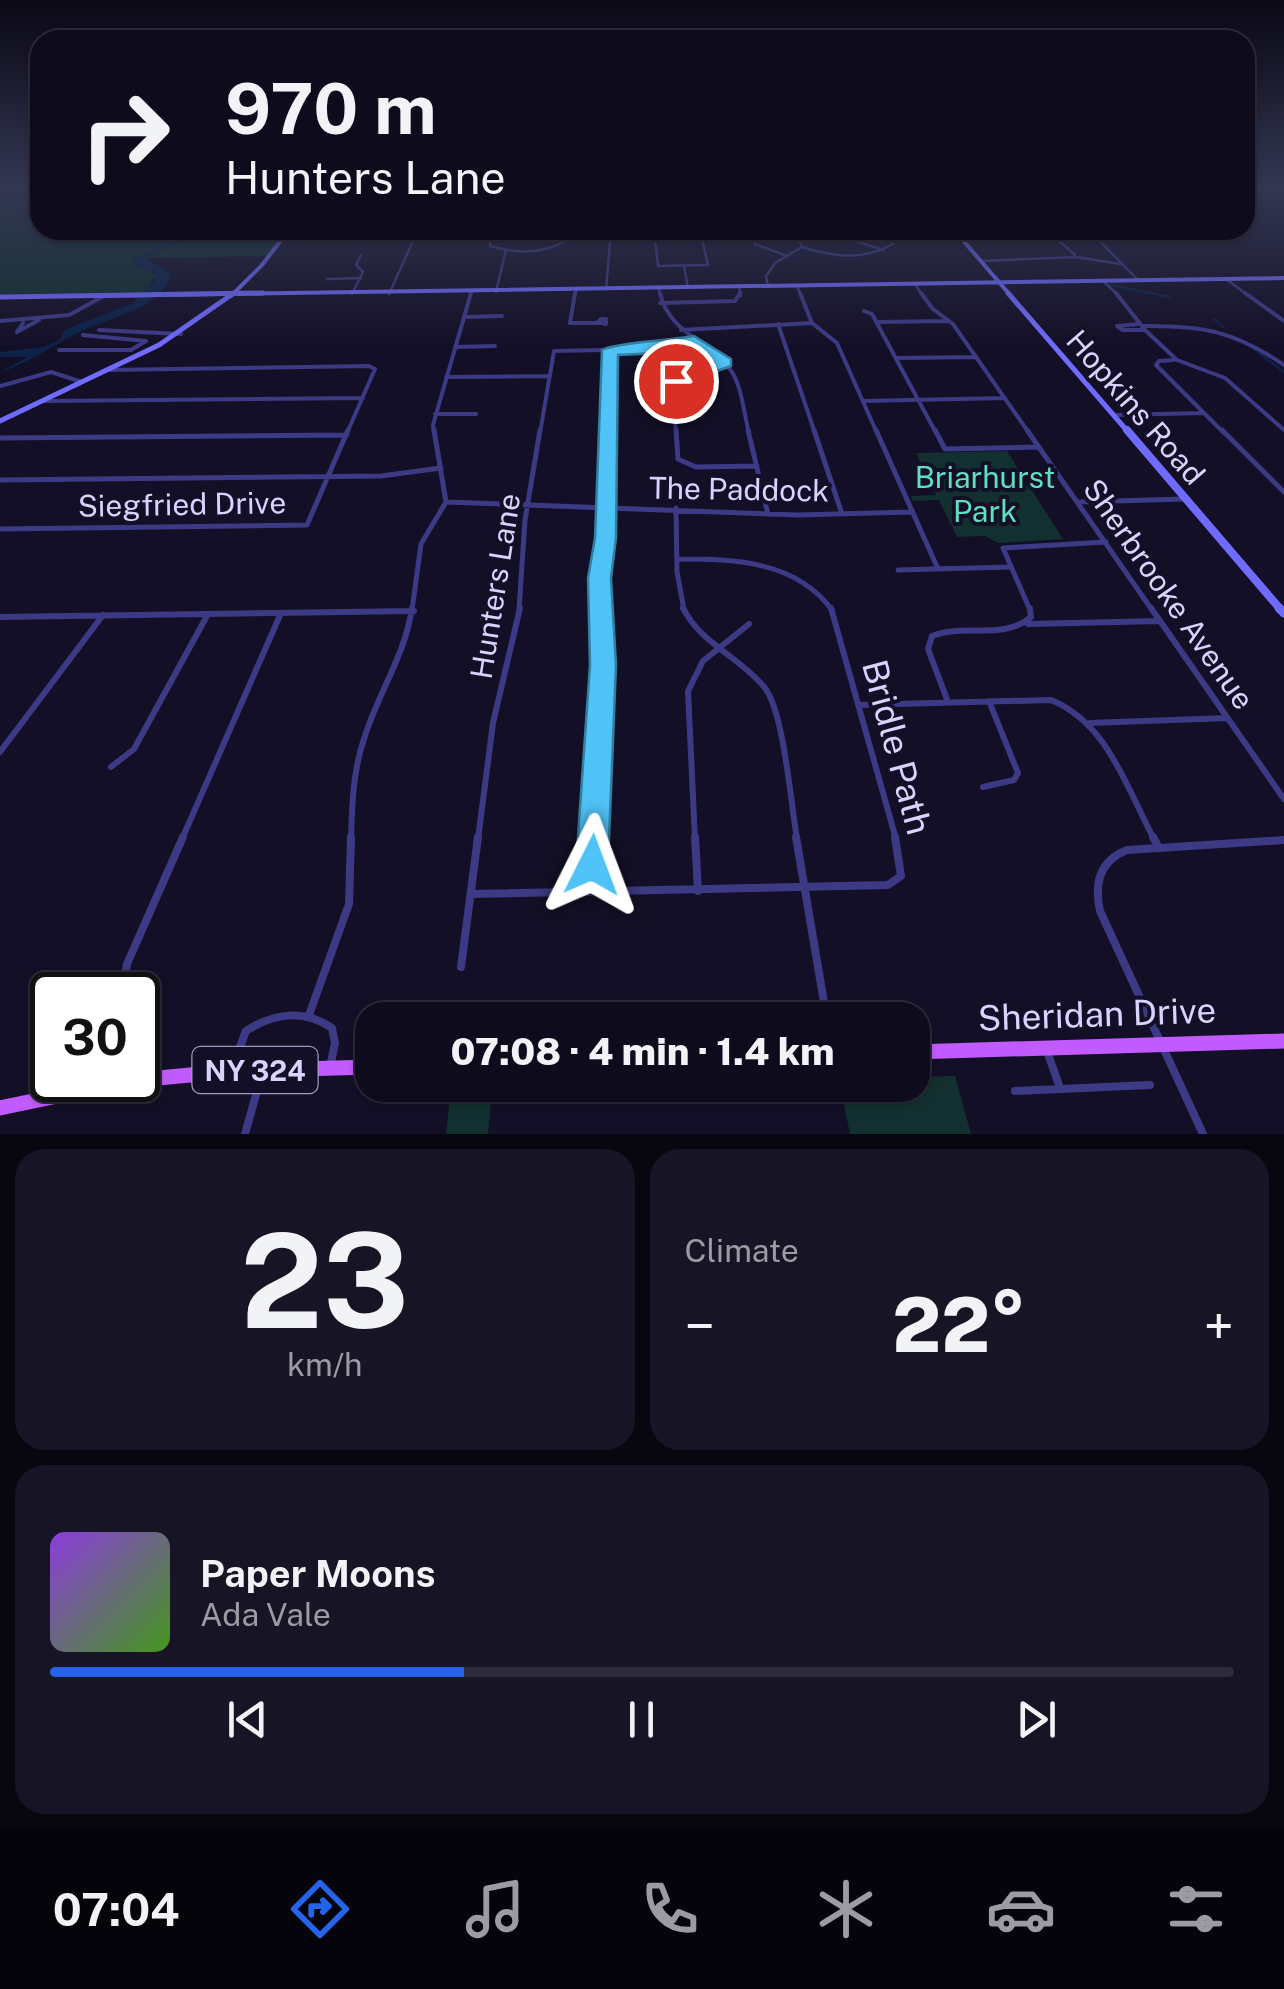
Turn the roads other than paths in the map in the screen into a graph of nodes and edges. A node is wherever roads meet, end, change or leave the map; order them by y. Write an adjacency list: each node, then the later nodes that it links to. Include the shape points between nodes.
1 (282, 241): 43 (main road)
2 (413, 241): 45 (street)
3 (488, 241): 16 (street)
4 (566, 241): 16 (street)
5 (610, 241): 40 (street)
6 (655, 241): 25 (street, via 658,266)
7 (702, 241): 25 (street, via 708,265)
8 (753, 241): 19 (street)
9 (799, 241): 15 (street)
10 (857, 241): 17 (street)
11 (893, 241): 17 (street)
12 (964, 241): 23 (main road, Hopkins Road)
13 (1059, 241): 21 (street)
14 (1099, 241): 20 (street)
15 (802, 247): 17 (street, via 841,258); 19 (street)
16 (506, 250): 42 (street)
17 (883, 250)
18 (361, 254): 26 (street)
19 (786, 256): 34 (street, via 767,272)
20 (1113, 256): 22 (street); 24 (street)
21 (1076, 257): 22 (street); 23 (street)
22 (1105, 260): 24 (street)
23 (981, 261): 32 (main road, Hopkins Road)
24 (1120, 264): 31 (street)
25 (684, 266): 38 (street)
26 (361, 278): 29 (street); 44 (street)
27 (1226, 278): 28 (main road); 31 (main road); 52 (street)
28 (1284, 278)
29 (327, 279)
30 (1102, 280): 31 (main road); 32 (main road); 61 (street)
31 (1138, 280)
32 (999, 282): 33 (main road); 93 (main road, Hopkins Road)
33 (914, 284): 35 (main road); 56 (street, Sherbrooke Avenue)
34 (768, 286): 35 (main road); 36 (main road)
35 (797, 286): 59 (street)
36 (739, 287): 38 (main road); 48 (street, via 741,296 734,300)
37 (659, 288): 38 (main road); 40 (main road); 48 (street)
38 (688, 288)
39 (576, 290): 40 (main road); 42 (main road); 58 (street, via 570,322)
40 (606, 290)
41 (471, 292): 42 (main road); 45 (main road); 51 (street)
42 (496, 292)
43 (230, 294): 44 (main road); 46 (main road); 65 (main road)
44 (352, 294): 45 (main road)
45 (388, 294)
46 (104, 296): 47 (main road); 53 (street, via 88,309)
47 (0, 297)
48 (660, 303): 63 (street)
49 (864, 311): 57 (street)
50 (502, 316): 51 (street)
51 (464, 317): 71 (street)
52 (1282, 318)
53 (40, 320): 55 (street); 55 (street, via 17,332)
54 (0, 321): 55 (street)
55 (26, 321)
56 (949, 321): 57 (street); 75 (street, Sherbrooke Avenue)
57 (877, 322): 76 (street)
58 (599, 323)
59 (812, 323): 60 (street); 88 (street, via 835,340)
60 (778, 324): 63 (street); 112 (street)
61 (1142, 327): 77 (street); 79 (street, via 1226,330)
62 (99, 330): 64 (street)
63 (680, 330): 68 (street)
64 (133, 331): 65 (street); 67 (street)
65 (180, 334): 70 (main road)
66 (83, 336): 67 (street)
67 (125, 338): 69 (street)
68 (694, 340): 74 (street); 78 (street)
69 (143, 344): 70 (street); 73 (street, via 130,350)
70 (157, 346): 80 (main road)
71 (456, 346): 72 (street); 82 (street)
72 (495, 346)
73 (59, 350)
74 (610, 350): 81 (street, via 554,352); 109 (street)
75 (976, 357): 76 (street); 86 (street, Sherbrooke Avenue)
76 (896, 358): 87 (street)
77 (1177, 360): 90 (street, via 1156,364); 95 (street, via 1225,378)
78 (725, 363): 99 (street, via 737,381); 99 (street, via 672,386 678,459 696,467)
79 (1284, 364)
80 (106, 370): 83 (main road); 85 (street, Siegfried Drive, via 369,366 375,370)
81 (550, 376): 82 (street); 107 (street, Hunters Lane)
82 (446, 377): 91 (street)
83 (82, 382): 84 (street, via 51,372); 89 (main road)
84 (0, 386)
85 (363, 398): 89 (street); 96 (street, Siegfried Drive)
86 (1005, 398): 87 (street); 98 (street, Sherbrooke Avenue)
87 (918, 400): 88 (street); 98 (street, via 945,449)
88 (862, 401): 110 (street)
89 (41, 402): 94 (main road)
90 (1204, 413): 93 (street); 103 (street)
91 (436, 414): 92 (street); 100 (street)
92 (476, 414)
93 (1114, 415): 104 (main road, Hopkins Road)
94 (0, 422)
95 (1284, 430)
96 (347, 435): 97 (street); 101 (street, Siegfried Drive)
97 (0, 438)
98 (1039, 447): 106 (street, Sherbrooke Avenue)
99 (757, 466): 111 (street)
100 (442, 468): 101 (street); 105 (street)
101 (329, 477): 102 (street); 113 (street, Siegfried Drive, via 307,525)
102 (0, 480)
103 (1284, 492)
104 (1186, 500): 106 (street); 121 (main road, Hopkins Road)
105 (446, 502): 107 (street, The Paddock); 119 (street, via 418,553)
106 (1078, 502): 114 (street, Sherbrooke Avenue)
107 (528, 504): 109 (street, The Paddock); 143 (street, Hunters Lane, via 518,616 494,723)
108 (676, 508): 109 (street, The Paddock); 111 (street, The Paddock); 115 (street)
109 (606, 509): 142 (street)
110 (912, 512): 112 (street, The Paddock); 117 (street)
111 (768, 514): 112 (street, The Paddock)
112 (842, 514)
113 (0, 529)
114 (1106, 542): 116 (street, via 1008,545 1002,551); 125 (street, Sherbrooke Avenue)
115 (679, 559): 128 (street, via 684,610); 131 (street, Bridle Path, via 772,564 822,598 834,614)
116 (1009, 568): 117 (street); 127 (street, via 1030,608)
117 (938, 569): 118 (street)
118 (898, 570)
119 (414, 611): 120 (street); 147 (street, via 364,738 352,793 349,904)
120 (281, 613): 122 (street); 145 (street)
121 (1284, 613)
122 (208, 614): 123 (street); 135 (street, via 134,748)
123 (103, 615): 124 (street); 134 (street)
124 (0, 617)
125 (1160, 620): 127 (street); 132 (street, Sherbrooke Avenue)
126 (749, 624): 128 (street)
127 (1025, 624): 130 (street, via 932,636 928,650)
128 (718, 646): 140 (street, via 774,703); 141 (street, via 693,675 687,701)
129 (988, 701): 130 (street); 133 (street, via 1058,701); 136 (street, via 1018,773 1014,780)
130 (948, 702): 131 (street)
131 (860, 704): 140 (street, Bridle Path, via 902,872 888,886)
132 (1228, 718): 133 (street); 137 (street, Sherbrooke Avenue)
133 (1090, 722): 139 (street)
134 (0, 752)
135 (111, 767)
136 (983, 787)
137 (1284, 799)
138 (1284, 840): 139 (street)
139 (1159, 848): 149 (street, via 1112,856 1096,891)
140 (804, 889): 141 (street, Bridle Path); 146 (street)
141 (698, 891): 142 (street, Bridle Path)
142 (591, 892): 143 (street, Bridle Path)
143 (471, 894): 144 (street, Hunters Lane)
144 (462, 968)
145 (126, 972)
146 (824, 1002)
147 (308, 1014): 153 (street, via 335,1034); 155 (street, via 270,1019 246,1031)
148 (1284, 1042): 149 (main road, Sheridan Drive)
149 (1162, 1046): 150 (main road, Sheridan Drive); 163 (street)
150 (1046, 1049): 151 (main road, Sheridan Drive); 158 (street)
151 (930, 1052)
152 (355, 1067): 153 (main road, NY 324)
153 (330, 1068): 154 (main road, NY 324)
154 (263, 1070): 155 (main road, NY 324); 162 (street)
155 (231, 1071): 156 (main road, NY 324)
156 (160, 1078)
157 (1150, 1085): 158 (street)
158 (1060, 1090): 159 (street)
159 (1015, 1091)
160 (30, 1100): 161 (main road, NY 324)
161 (0, 1108)
162 (244, 1134)
163 (1203, 1134)

